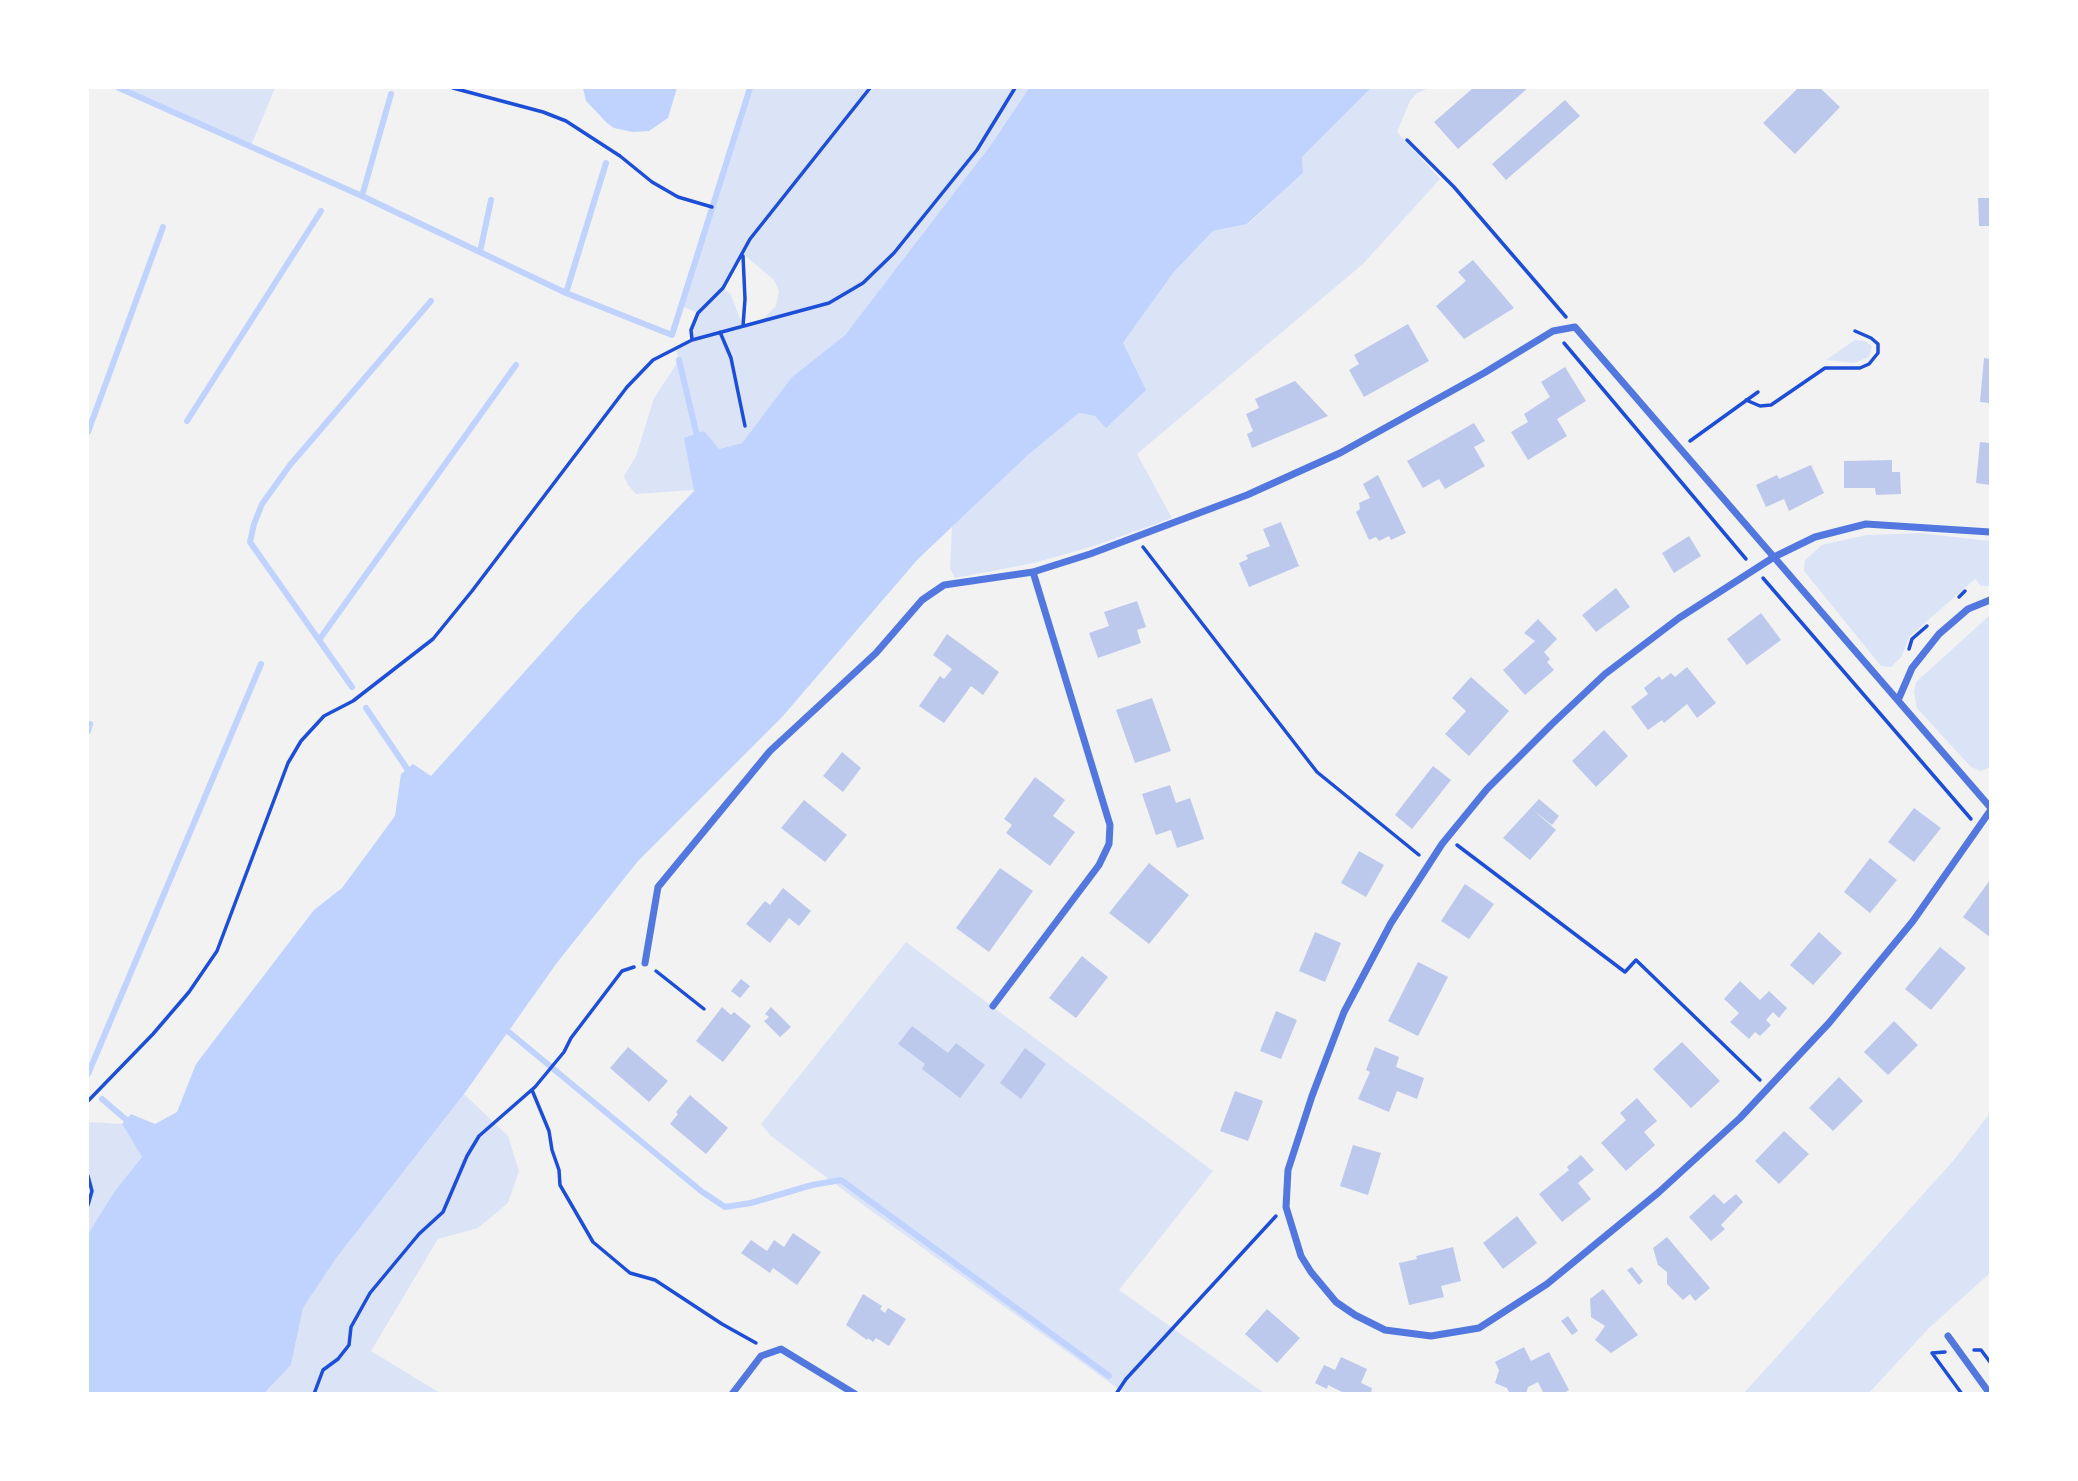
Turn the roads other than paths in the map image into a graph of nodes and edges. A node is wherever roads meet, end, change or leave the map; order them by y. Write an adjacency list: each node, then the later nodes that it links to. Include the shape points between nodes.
1 (1990, 532): 2 (street, via 1866,524 1815,537)
2 (1774, 558): 3 (street, via 1575,327 1553,331 1340,453 1247,495); 5 (street); 6 (street, via 1679,618 1605,674 1487,789 1447,838 1391,923 1344,1012 1288,1170 1286,1207 1301,1256 1322,1288 1336,1302 1385,1330 1431,1336 1479,1328 1547,1284 1740,1118 1829,1023 1913,921)
3 (1033, 572): 7 (street, via 944,586 922,600 876,653 770,751 658,887); 8 (street, via 1110,825 1109,844 1099,865)
4 (1990, 600): 5 (street, via 1968,609 1939,634 1912,668)
5 (1899, 698): 6 (street)
6 (1990, 809)
7 (645, 963)
8 (993, 1006)
9 (1948, 1336): 12 (street)
10 (732, 1394): 11 (street, via 761,1356 781,1349)
11 (855, 1394)
12 (1990, 1394)

